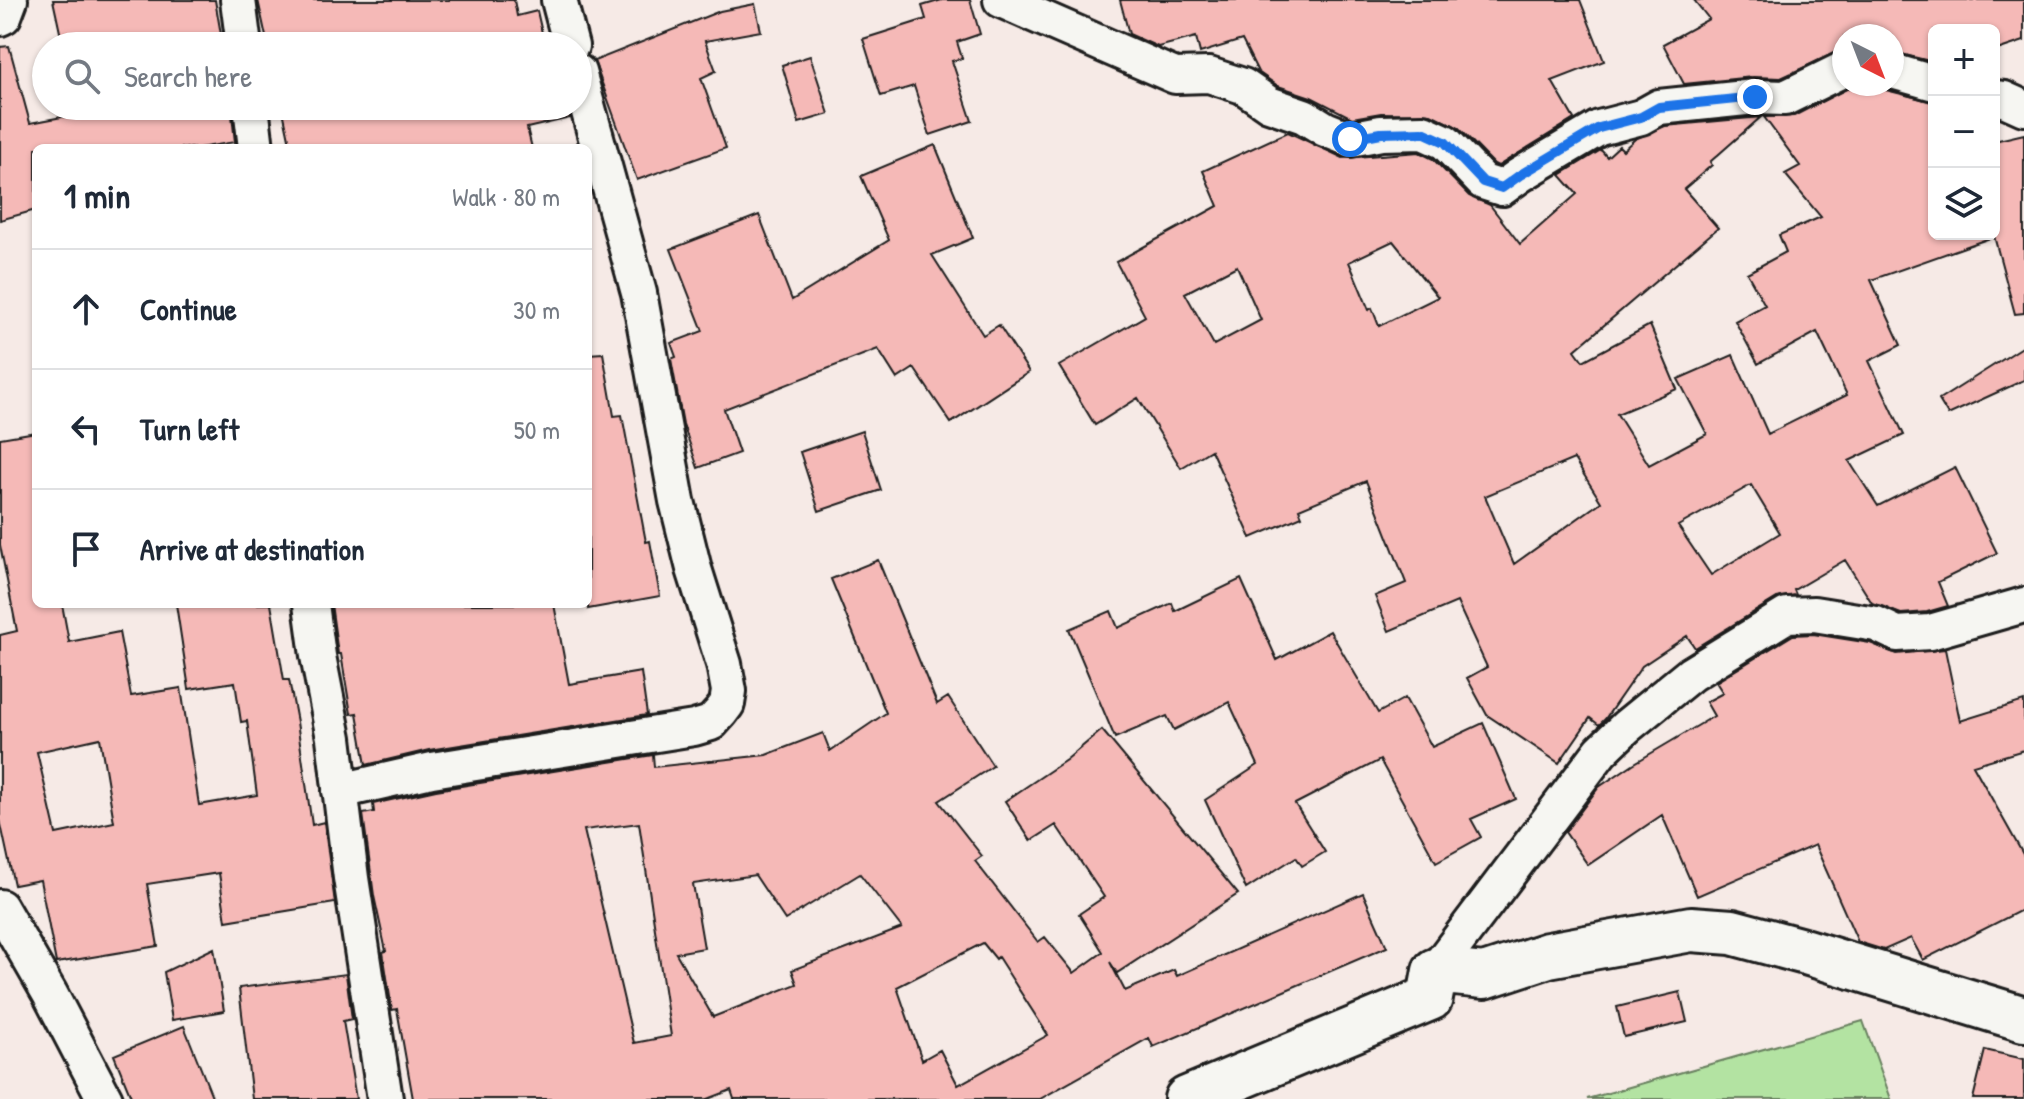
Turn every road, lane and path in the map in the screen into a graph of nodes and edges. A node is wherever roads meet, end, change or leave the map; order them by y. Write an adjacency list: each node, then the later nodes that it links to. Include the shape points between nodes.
1 (10, 0): 5 (street)
2 (238, 0): 6 (street)
3 (559, 0): 7 (street)
4 (1001, 0): 9 (street, via 1175,76 1209,75 1243,86 1269,104 1350,139 1423,132 1445,142 1483,182 1502,188 1599,128 1659,107 1785,98)
5 (0, 18)
6 (242, 32)
7 (567, 32)
8 (1904, 74): 10 (street)
9 (1832, 75)
10 (1928, 81)
11 (2000, 99): 12 (street)
12 (2024, 108)
13 (253, 120): 15 (street)
14 (591, 120): 18 (street, via 639,293 677,501 724,664 727,704 711,723 694,728 432,770)
15 (256, 144)
16 (2024, 605): 20 (street, via 1930,632 1897,634 1851,619 1787,615 1691,674 1601,751)
17 (312, 608): 18 (street)
18 (340, 791): 23 (street)
19 (0, 907): 22 (street)
20 (1435, 971): 21 (street, via 1484,976 1548,955 1691,929 1732,932); 24 (street, via 1430,998)
21 (2024, 1019)
22 (105, 1099)
23 (385, 1099)
24 (1187, 1099)

